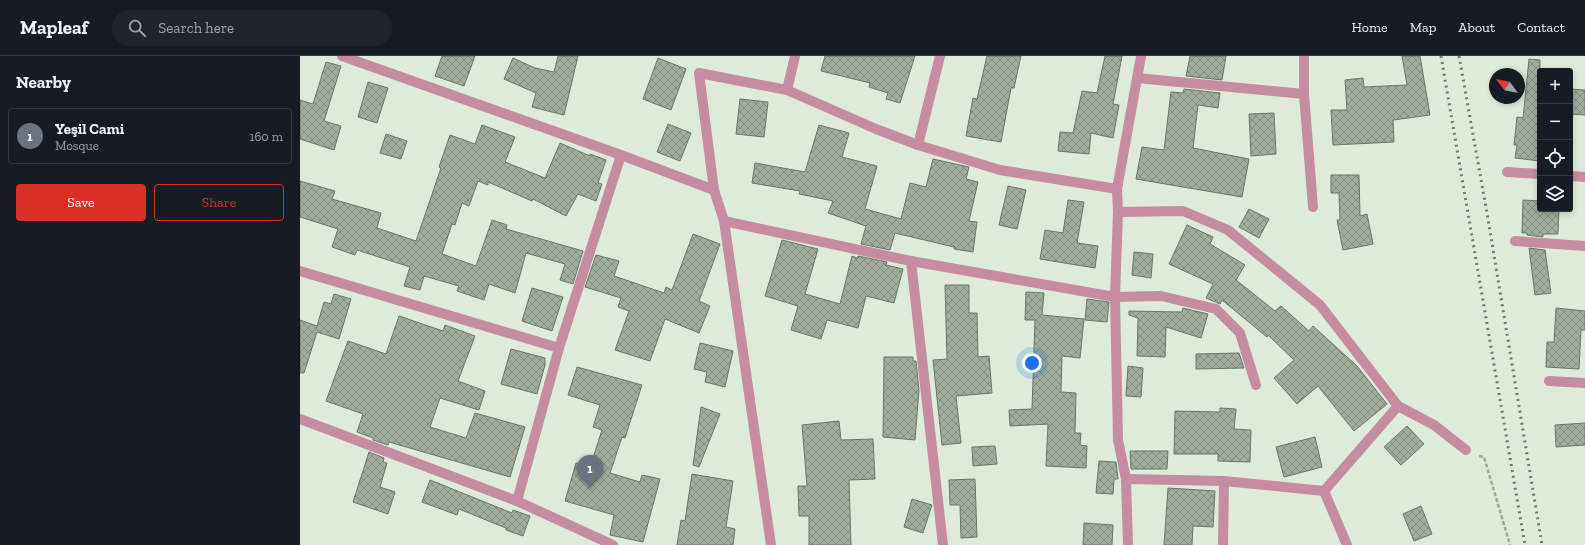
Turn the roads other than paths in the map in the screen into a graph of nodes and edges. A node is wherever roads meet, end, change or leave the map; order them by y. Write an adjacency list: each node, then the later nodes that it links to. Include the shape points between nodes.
1 (342, 56): 10 (street)
2 (795, 56): 7 (street)
3 (940, 56): 9 (street)
4 (1141, 56): 6 (street)
5 (1304, 56): 8 (street)
6 (1137, 78): 8 (street); 15 (street)
7 (787, 90): 9 (street); 16 (street, via 699,73)
8 (1304, 94): 17 (street)
9 (918, 145): 15 (street, via 1000,170)
10 (621, 155): 16 (street); 25 (street)
11 (1507, 172): 12 (street)
12 (1537, 174)
13 (1573, 176): 14 (street)
14 (1585, 178)
15 (1117, 189): 18 (street)
16 (714, 190): 19 (street)
17 (1313, 207)
18 (1118, 212): 24 (street); 29 (street, via 1183,212 1228,230 1320,305)
19 (724, 221): 22 (street); 37 (street)
20 (1515, 241): 21 (street)
21 (1585, 246)
22 (911, 261): 24 (street); 38 (street)
23 (300, 271): 25 (street)
24 (1115, 297): 28 (street, via 1161,296 1216,310 1240,333); 32 (street, via 1118,440)
25 (559, 348): 35 (street)
26 (1550, 381): 27 (street)
27 (1585, 383)
28 (1256, 385)
29 (1398, 406): 31 (street, via 1434,425); 34 (street)
30 (300, 419): 35 (street)
31 (1466, 450)
32 (1126, 478): 33 (street); 39 (street)
33 (1224, 481): 34 (street); 40 (street)
34 (1324, 492): 41 (street)
35 (517, 501): 36 (street)
36 (613, 545)
37 (771, 545)
38 (943, 545)
39 (1128, 545)
40 (1223, 545)
41 (1347, 545)

